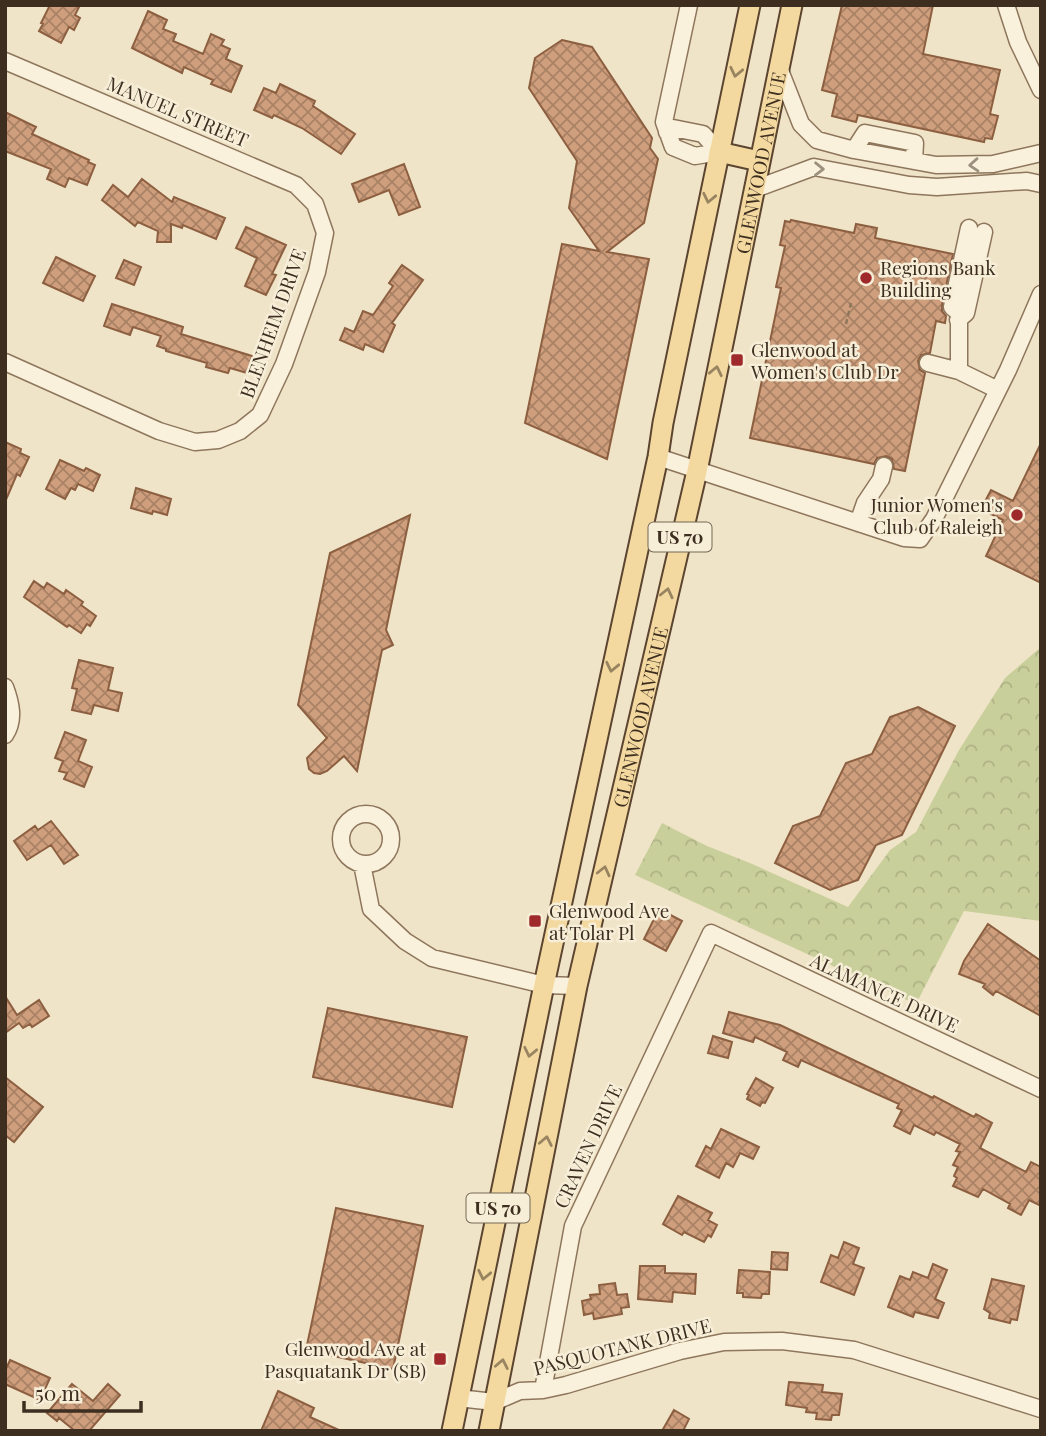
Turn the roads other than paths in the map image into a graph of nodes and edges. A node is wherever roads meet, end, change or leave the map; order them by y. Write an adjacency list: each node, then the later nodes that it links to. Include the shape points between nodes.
1 (689, 5): 8 (street, via 666,110)
2 (750, 5): 9 (main road, GLENWOOD AVENUE / US 70, one-way to 9)
3 (792, 5): 6 (main road, GLENWOOD AVENUE / US 70)
4 (1006, 5): 7 (street)
5 (5, 61): 14 (street, MANUEL STREET, via 296,185 315,204)
6 (779, 68): 10 (street, one-way to 6, via 960,166 817,140 801,124); 11 (main road, GLENWOOD AVENUE / US 70)
7 (1041, 90)
8 (667, 132): 9 (street, via 673,128 703,134); 9 (street, via 673,147 689,155)
9 (719, 152): 11 (main road); 21 (main road, GLENWOOD AVENUE / US 70, one-way to 21)
10 (1041, 153)
11 (759, 161): 13 (main road, GLENWOOD AVENUE / US 70)
12 (1041, 184): 13 (street, one-way to 12, via 814,167 909,185)
13 (755, 189): 23 (main road, GLENWOOD AVENUE / US 70, one-way to 13)
14 (320, 218): 17 (street, BLENHEIM DRIVE, via 325,233 317,272 284,364 260,415 240,432 195,442)
15 (968, 267): 19 (street, via 976,230 966,313 959,312)
16 (1041, 294): 20 (street)
17 (5, 362)
18 (928, 363): 19 (street)
19 (959, 371): 20 (street)
20 (998, 390): 24 (street, via 920,539)
21 (658, 457): 23 (street); 29 (main road, GLENWOOD AVENUE / US 70, one-way to 29)
22 (884, 467): 24 (street)
23 (697, 471): 24 (street); 30 (main road, GLENWOOD AVENUE / US 70, one-way to 23)
24 (858, 523)
25 (5, 687): 26 (street, via 11,704)
26 (5, 735)
27 (362, 864): 29 (street, via 372,909 405,941 432,958)
28 (711, 933): 31 (street, ALAMANCE DRIVE); 32 (street, CRAVEN DRIVE, via 573,1226)
29 (544, 985): 30 (street); 33 (main road, GLENWOOD AVENUE / US 70, one-way to 33)
30 (577, 986): 34 (main road, GLENWOOD AVENUE / US 70, one-way to 30)
31 (1041, 1089)
32 (543, 1390): 34 (street, PASQUOTANK DRIVE, via 520,1391); 35 (street, PASQUOTANK DRIVE, via 680,1351 724,1342 782,1341 854,1350)
33 (458, 1398): 34 (street, PASQUOTANK DRIVE); 36 (main road, GLENWOOD AVENUE / US 70)
34 (494, 1402): 37 (main road, GLENWOOD AVENUE / US 70)
35 (1041, 1409)
36 (452, 1431)
37 (489, 1431)

